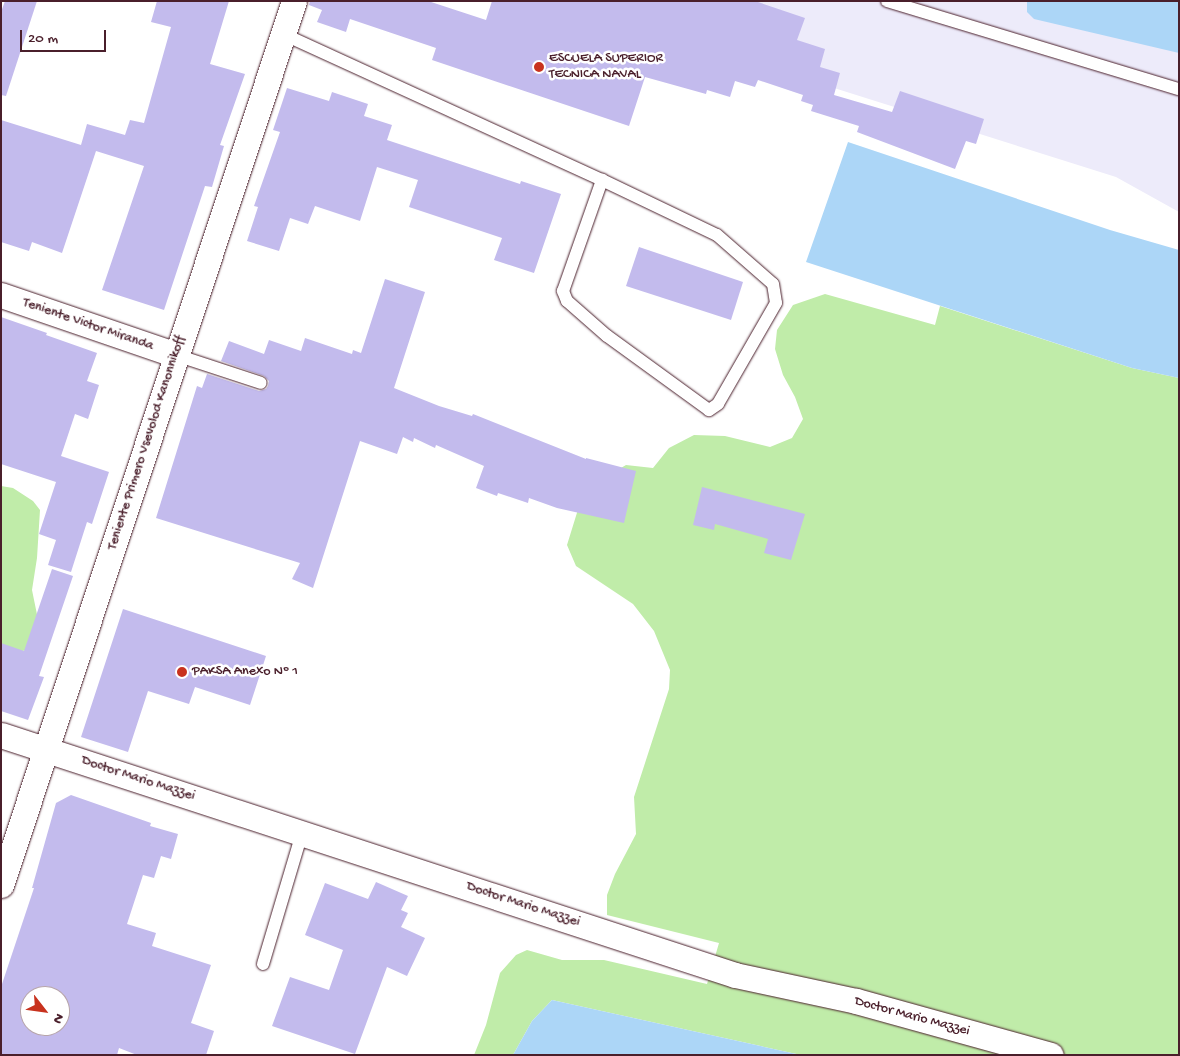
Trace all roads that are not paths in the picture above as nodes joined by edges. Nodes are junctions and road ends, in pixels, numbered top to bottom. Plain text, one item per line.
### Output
1 (294, 1) edge
2 (887, 1) edge
3 (283, 34) junction
4 (1179, 89) edge
5 (602, 180) junction
6 (1, 296) edge
7 (176, 355) junction
8 (261, 383) dead end
9 (1, 735) edge
10 (46, 749) junction
11 (302, 833) junction
12 (1, 885) edge
13 (263, 964) dead end
14 (1051, 1055) edge

1 - 3 street, Teniente Primero Vsevolod Kanonnikoff
2 - 4 lane
3 - 5 lane
3 - 7 street, Teniente Primero Vsevolod Kanonnikoff
5 - 5 lane
6 - 7 street, Teniente Victor Miranda
7 - 8 lane, Teniente Victor Miranda
7 - 10 street, Teniente Primero Vsevolod Kanonnikoff
9 - 10 street, Doctor Mario Mazzei
10 - 11 street, Doctor Mario Mazzei
10 - 12 street, Teniente Primero Vsevolod Kanonnikoff
11 - 13 lane
11 - 14 street, Doctor Mario Mazzei

